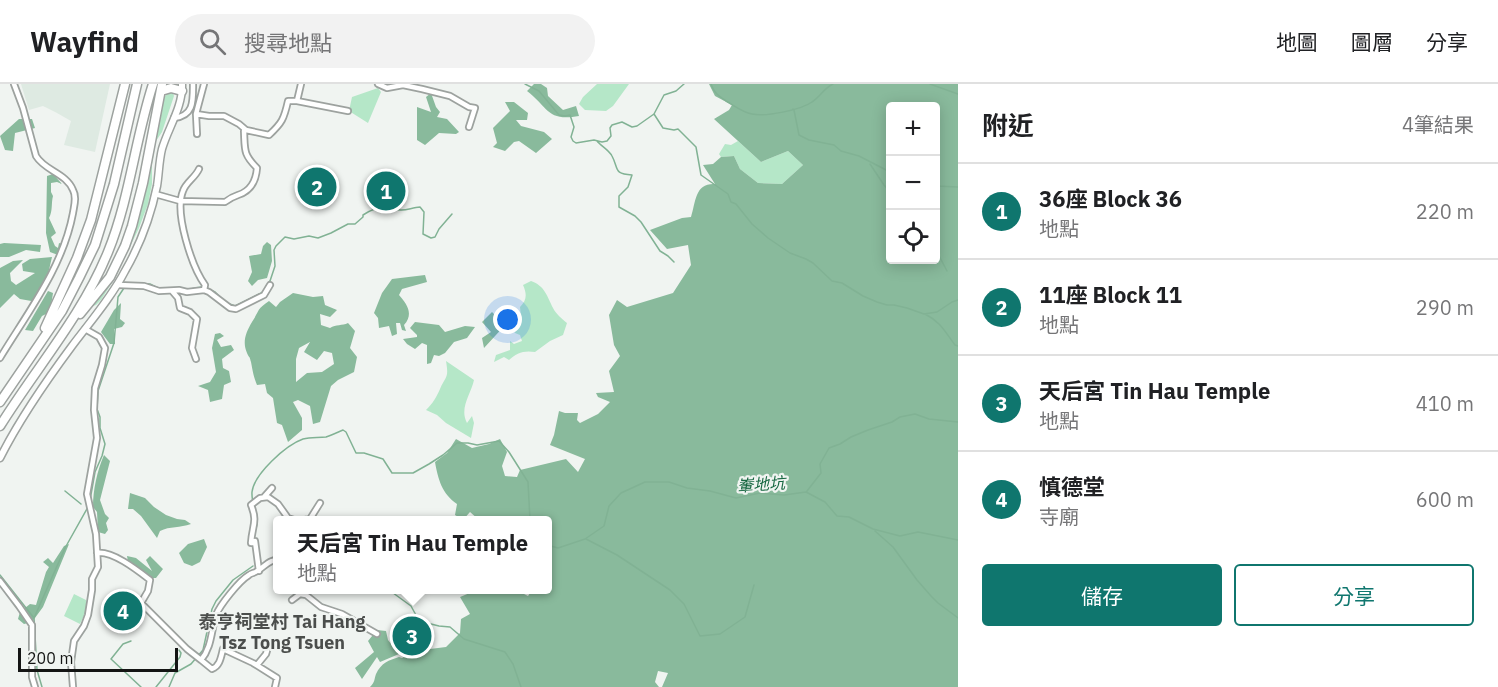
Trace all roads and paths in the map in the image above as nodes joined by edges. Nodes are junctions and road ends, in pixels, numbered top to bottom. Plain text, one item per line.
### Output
1 (14, 84) edge
2 (125, 84) edge
3 (137, 84) edge
4 (153, 84) edge
5 (193, 84) edge
6 (204, 84) edge
7 (301, 84) edge
8 (378, 84) edge
9 (429, 84) edge
10 (182, 86) edge
11 (161, 88) edge
12 (422, 89) junction
13 (297, 101) junction
14 (348, 111) dead end
15 (196, 114) junction
16 (174, 117) junction
17 (469, 127) dead end
18 (246, 130) junction
19 (197, 134) dead end
20 (199, 169) dead end
21 (155, 194) junction
22 (180, 201) junction
23 (124, 285) junction
24 (270, 285) dead end
25 (204, 288) junction
26 (172, 291) junction
27 (85, 329) junction
28 (65, 333) junction
29 (37, 347) junction
30 (0, 358) edge
31 (196, 359) dead end
32 (0, 402) edge
33 (0, 426) edge
34 (0, 458) edge
35 (272, 488) dead end
36 (264, 497) junction
37 (320, 503) dead end
38 (287, 516) edge
39 (312, 516) edge
40 (255, 531) dead end
41 (255, 543) junction
42 (97, 553) junction
43 (273, 560) edge
44 (260, 571) junction
45 (0, 581) edge
46 (300, 594) edge
47 (309, 594) edge
48 (292, 600) dead end
49 (376, 634) dead end
50 (268, 644) dead end
51 (200, 659) junction
52 (257, 665) junction
53 (35, 687) edge
54 (73, 687) edge
55 (275, 687) edge

1 - 30 street
2 - 29 highway
3 - 29 highway
4 - 28 highway
5 - 16 street
6 - 15 street
7 - 13 street
8 - 12 street
9 - 12 street
10 - 11 highway
10 - 16 main road
11 - 28 highway
12 - 17 street
13 - 14 street
13 - 18 street
15 - 18 street
15 - 19 street
16 - 21 main road
18 - 22 street
20 - 22 street
21 - 22 street
21 - 23 main road
22 - 25 street
23 - 26 street
23 - 27 main road
24 - 25 street
25 - 26 street
26 - 31 street
27 - 34 main road
27 - 42 street
28 - 33 highway
29 - 32 highway
35 - 36 street
36 - 38 street
36 - 41 street
37 - 39 street
40 - 41 street
41 - 44 street
42 - 51 street
42 - 54 street
43 - 44 street
44 - 51 street
45 - 53 street
46 - 48 street
47 - 49 street
50 - 52 street
51 - 52 street
52 - 55 street

